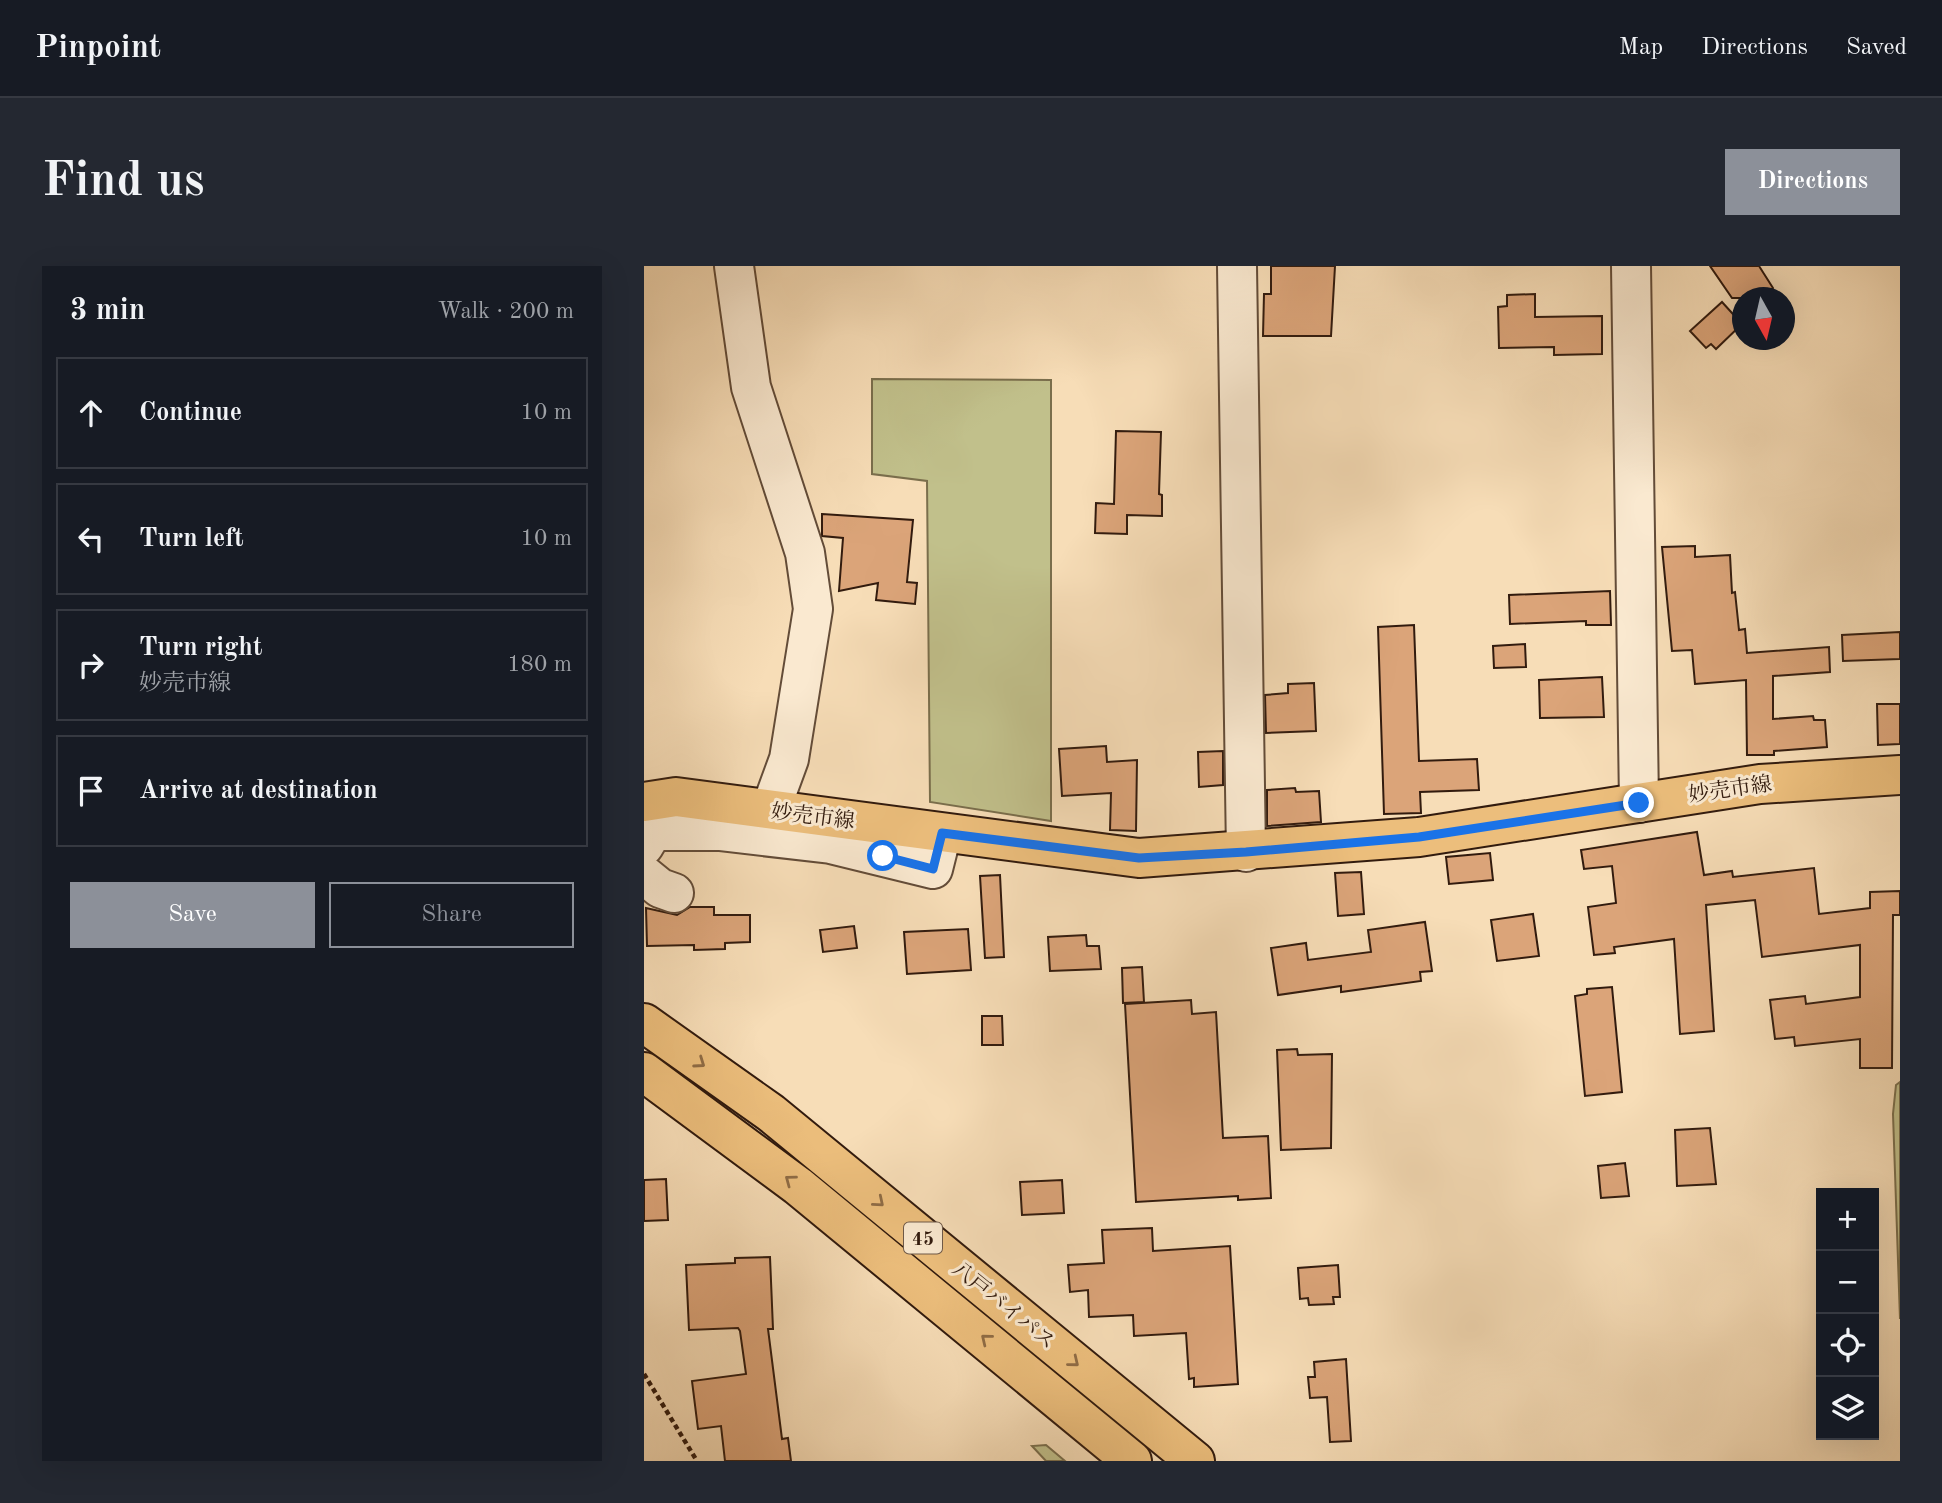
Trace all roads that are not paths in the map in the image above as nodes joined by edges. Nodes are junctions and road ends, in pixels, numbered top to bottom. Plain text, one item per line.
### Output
1 (734, 266) edge
2 (1237, 266) edge
3 (1631, 266) edge
4 (1900, 775) edge
5 (644, 802) edge
6 (1639, 803) junction
7 (770, 811) junction
8 (942, 833) junction
9 (644, 846) edge
10 (1246, 852) junction
11 (644, 1023) edge
12 (644, 1072) edge
13 (1132, 1461) edge
14 (1195, 1461) edge

1 - 7 street
2 - 10 street
3 - 6 street
4 - 6 main road, 妙売市線
5 - 7 main road, 妙売市線
6 - 10 main road, 妙売市線
7 - 8 main road, 妙売市線
8 - 9 street
8 - 10 main road, 妙売市線
11 -> 14 main road, 八戸バイパス / 45
13 -> 12 main road, 八戸バイパス / 45

